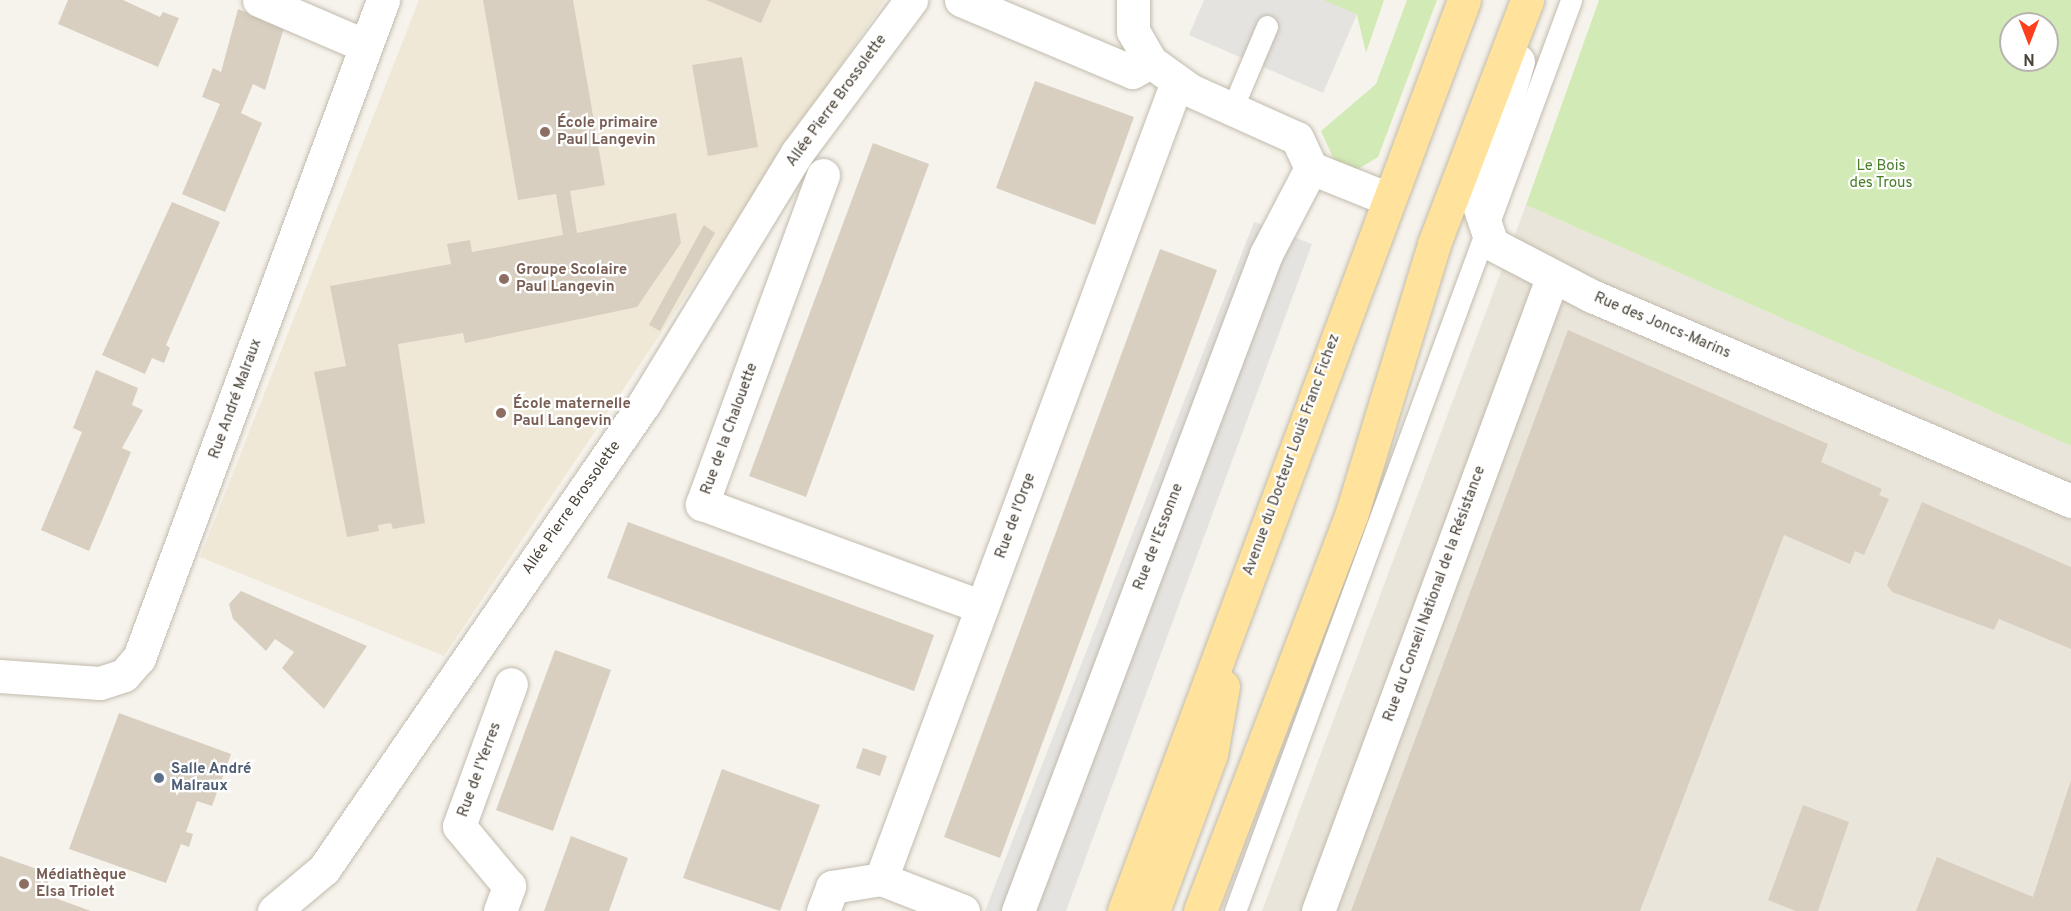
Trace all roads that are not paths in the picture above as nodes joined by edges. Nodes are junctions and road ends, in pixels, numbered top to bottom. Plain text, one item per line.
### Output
1 (259, 0) edge
2 (383, 0) edge
3 (911, 0) edge
4 (961, 0) edge
5 (1464, 0) edge
6 (1527, 0) edge
7 (1536, 0) edge
8 (1571, 0) edge
9 (1133, 16) edge
10 (1267, 26) dead end
11 (366, 46) junction
12 (1151, 62) junction
13 (1177, 82) junction
14 (1232, 109) junction
15 (1311, 168) junction
16 (823, 175) dead end
17 (1386, 198) junction
18 (1485, 226) junction
19 (1552, 278) junction
20 (2071, 501) edge
21 (1240, 596) junction
22 (982, 607) junction
23 (0, 676) edge
24 (511, 684) dead end
25 (881, 879) junction
26 (274, 911) edge
27 (500, 911) edge
28 (823, 911) edge
29 (963, 911) edge
30 (1018, 911) edge
31 (1124, 911) edge
32 (1153, 911) edge
33 (1200, 911) edge
34 (1235, 911) edge
35 (1318, 911) edge

1 - 11 street
2 - 11 street, Rue André Malraux
3 - 26 street, Allée Pierre Brossolette
4 - 12 street
5 - 17 main road, Avenue du Docteur Louis Franc Fichez
6 - 33 main road
7 - 18 street, Rue des Joncs-Marins
8 - 18 lane
9 - 12 street
10 - 14 lane
11 - 23 street, Rue André Malraux
12 - 13 street
13 - 14 street
13 - 22 street, Rue de l'Orge
14 - 15 street
15 - 17 street
15 - 30 street, Rue de l'Essonne
16 - 22 street, Rue de la Chalouette
17 - 21 main road, Avenue du Docteur Louis Franc Fichez
18 - 19 street, Rue des Joncs-Marins
18 - 34 lane
19 - 20 street, Rue des Joncs-Marins
19 - 35 street, Rue du Conseil National de la Résistance
21 - 31 main road, Avenue du Docteur Louis Franc Fichez
21 - 32 main road
22 - 25 street, Rue de l'Orge
24 - 27 street, Rue de l'Yerres
25 - 28 street
25 - 29 street

